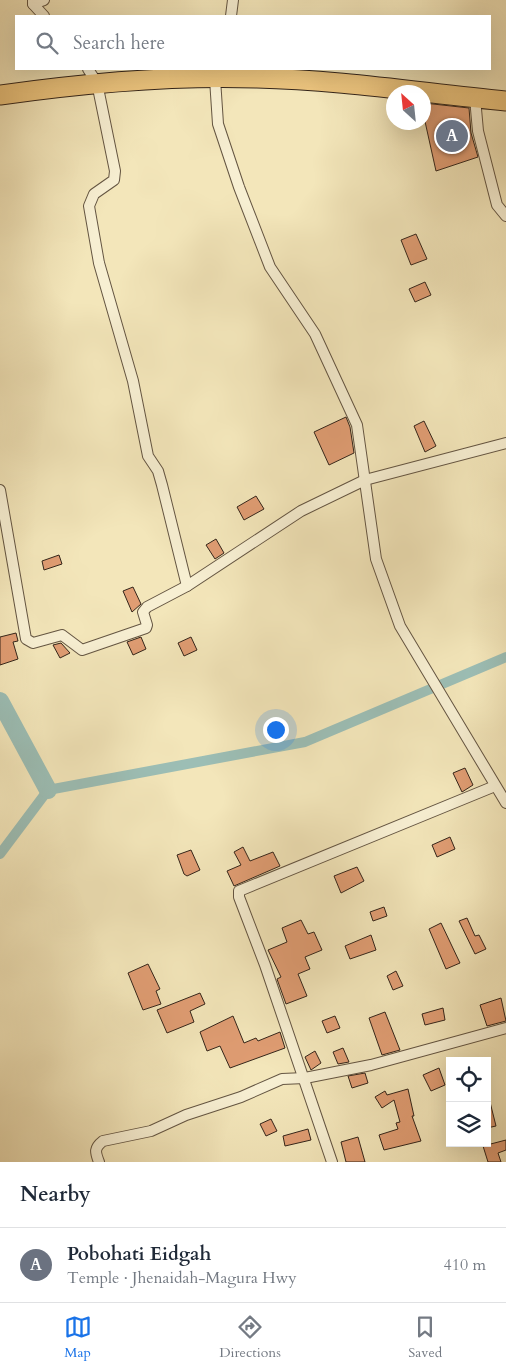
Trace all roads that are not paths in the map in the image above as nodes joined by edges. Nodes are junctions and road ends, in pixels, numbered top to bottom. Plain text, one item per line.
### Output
1 (44, 0) edge
2 (233, 0) edge
3 (33, 2) edge
4 (43, 15) edge
5 (231, 15) edge
6 (222, 75) edge
7 (92, 76) edge
8 (0, 94) edge
9 (475, 98) junction
10 (506, 101) edge
11 (506, 216) edge
12 (506, 443) edge
13 (366, 480) junction
14 (0, 490) edge
15 (187, 586) junction
16 (495, 786) junction
17 (506, 802) edge
18 (506, 1028) edge
19 (305, 1078) junction
20 (99, 1162) edge
21 (332, 1162) edge

1 - 3 street
2 - 5 street
3 - 4 street
6 - 7 highway
6 - 9 highway
6 - 13 street
7 - 8 highway
7 - 15 street
9 - 10 highway
9 - 11 street
12 - 13 street
13 - 15 street
13 - 16 street
14 - 15 street
16 - 17 street
16 - 19 street
18 - 19 street
19 - 20 street
19 - 21 street

